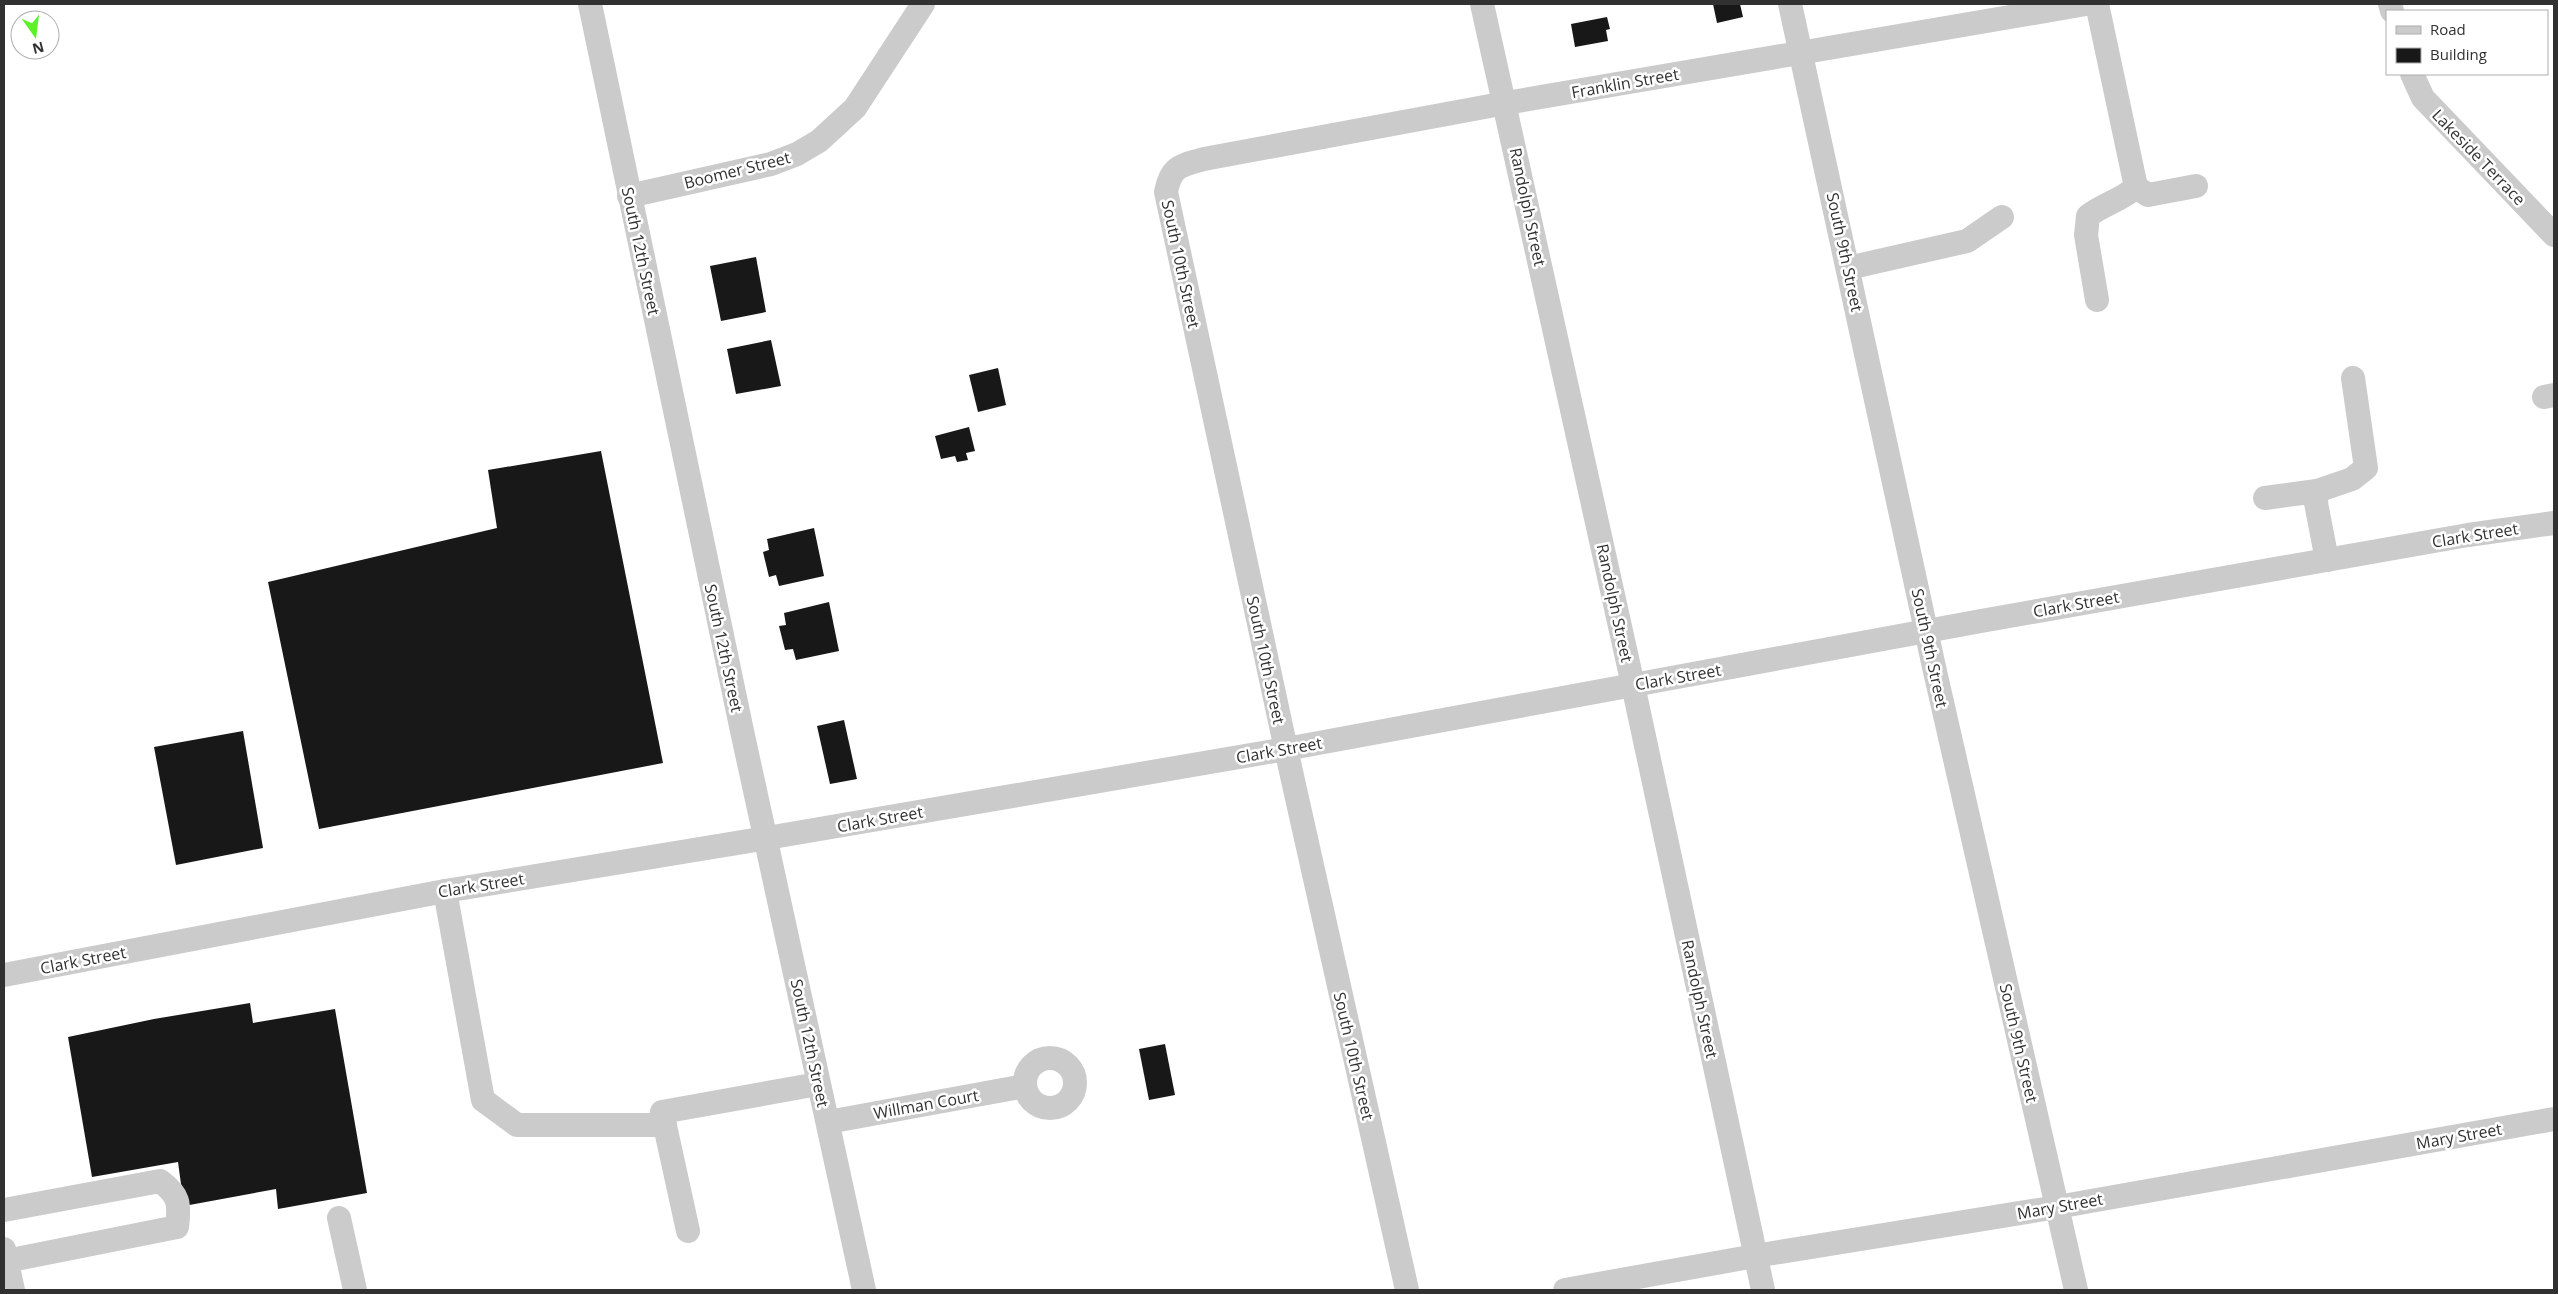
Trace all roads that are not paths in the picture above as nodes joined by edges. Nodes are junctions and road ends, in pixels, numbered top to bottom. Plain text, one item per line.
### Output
1 (590, 4) edge
2 (923, 4) edge
3 (1482, 4) edge
4 (1790, 4) edge
5 (2086, 4) edge
6 (2097, 4) edge
7 (1801, 52) junction
8 (2412, 75) edge
9 (1506, 103) junction
10 (1169, 176) joint
11 (2196, 186) dead end
12 (2136, 187) junction
13 (629, 196) junction
14 (2002, 218) dead end
15 (2554, 236) edge
16 (1848, 268) junction
17 (2097, 300) dead end
18 (2353, 378) dead end
19 (2317, 491) junction
20 (2266, 498) dead end
21 (2554, 523) edge
22 (2327, 560) junction
23 (1927, 631) junction
24 (1633, 685) junction
25 (1286, 749) junction
26 (767, 838) junction
27 (445, 891) junction
28 (4, 975) edge
29 (818, 1084) junction
30 (1025, 1086) dead end
31 (2554, 1119) edge
32 (828, 1122) junction
33 (665, 1125) junction
34 (2056, 1207) junction
35 (4, 1210) edge
36 (340, 1218) dead end
37 (688, 1230) dead end
38 (5, 1255) edge
39 (1755, 1256) junction
40 (13, 1290) edge
41 (356, 1290) edge
42 (864, 1290) edge
43 (1407, 1290) edge
44 (1565, 1290) edge
45 (1763, 1290) edge
46 (2076, 1290) edge

1 - 13 street, South 12th Street
2 - 13 street, Boomer Street
3 - 9 street, Randolph Street
4 - 7 street, South 9th Street
5 - 7 street, Franklin Street
6 - 12 street
7 - 9 street, Franklin Street
7 - 16 street, South 9th Street
8 - 15 street, Lakeside Terrace
9 - 10 street, Franklin Street
9 - 24 street, Randolph Street
10 - 25 street, South 10th Street
11 - 12 street
12 - 17 street
13 - 26 street, South 12th Street
14 - 16 street
16 - 23 street, South 9th Street
18 - 19 street
19 - 20 street
19 - 22 street
21 - 22 street, Clark Street
22 - 23 street, Clark Street
23 - 24 street, Clark Street
23 - 34 street, South 9th Street
24 - 25 street, Clark Street
24 - 39 street, Randolph Street
25 - 26 street, Clark Street
25 - 43 street, South 10th Street
26 - 27 street, Clark Street
26 - 29 street, South 12th Street
27 - 28 street, Clark Street
27 - 33 street
29 - 32 street, South 12th Street
29 - 33 street
30 - 32 street, Willman Court
31 - 34 street, Mary Street
32 - 42 street, South 12th Street
33 - 37 street
34 - 39 street, Mary Street
34 - 46 street, South 9th Street
35 - 38 street
36 - 41 street
38 - 40 street
39 - 44 street, Mary Street
39 - 45 street, Randolph Street

